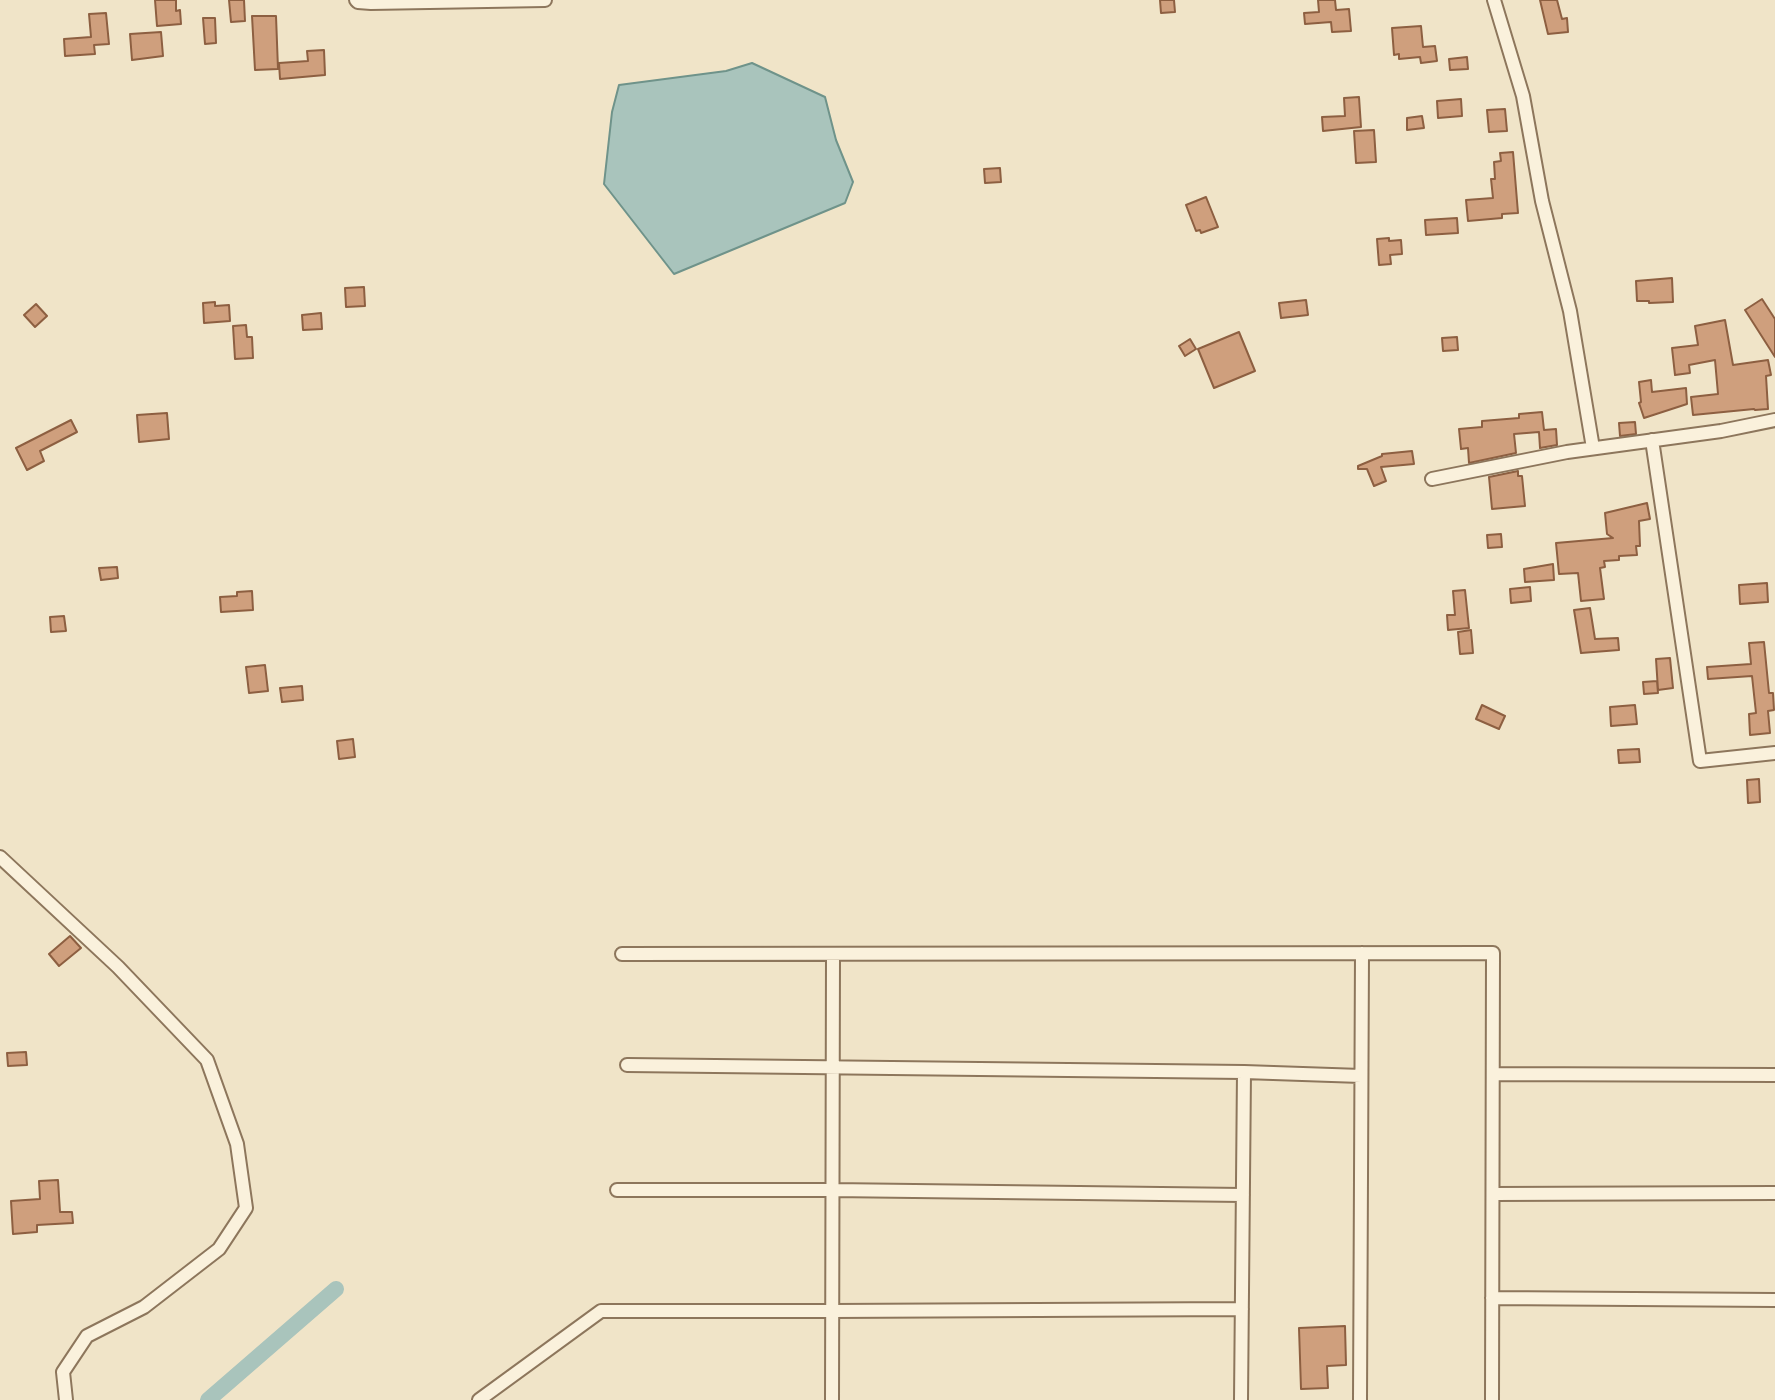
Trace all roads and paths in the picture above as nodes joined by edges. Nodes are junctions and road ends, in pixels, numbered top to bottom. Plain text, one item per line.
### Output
1 (356, 0) edge
2 (545, 0) edge
3 (1494, 0) edge
4 (1775, 420) edge
5 (1652, 440) junction
6 (1593, 448) junction
7 (1432, 479) dead end
8 (1775, 753) edge
9 (0, 857) edge
10 (1362, 953) junction
11 (622, 954) dead end
12 (833, 954) junction
13 (627, 1065) dead end
14 (832, 1069) junction
15 (1244, 1072) junction
16 (1494, 1074) junction
17 (1775, 1075) edge
18 (1361, 1076) junction
19 (617, 1190) dead end
20 (832, 1190) junction
21 (1775, 1193) edge
22 (1493, 1194) junction
23 (1243, 1195) junction
24 (1492, 1298) junction
25 (1775, 1300) edge
26 (1242, 1309) junction
27 (832, 1311) junction
28 (66, 1400) edge
29 (479, 1400) edge
30 (832, 1400) edge
31 (1241, 1400) edge
32 (1360, 1400) edge
33 (1492, 1400) edge

1 - 2 street
3 - 6 street
4 - 5 street
5 - 6 street
5 - 8 street
6 - 7 street
9 - 28 street
10 - 12 street
10 - 16 street
10 - 18 street
11 - 12 street
12 - 14 street
13 - 14 street
14 - 15 street
14 - 20 street
15 - 18 street
15 - 23 street
16 - 17 street
16 - 22 street
18 - 32 street
19 - 20 street
20 - 23 street
20 - 27 street
21 - 22 street
22 - 24 street
23 - 26 street
24 - 25 street
24 - 33 street
26 - 27 street
26 - 31 street
27 - 29 street
27 - 30 street

